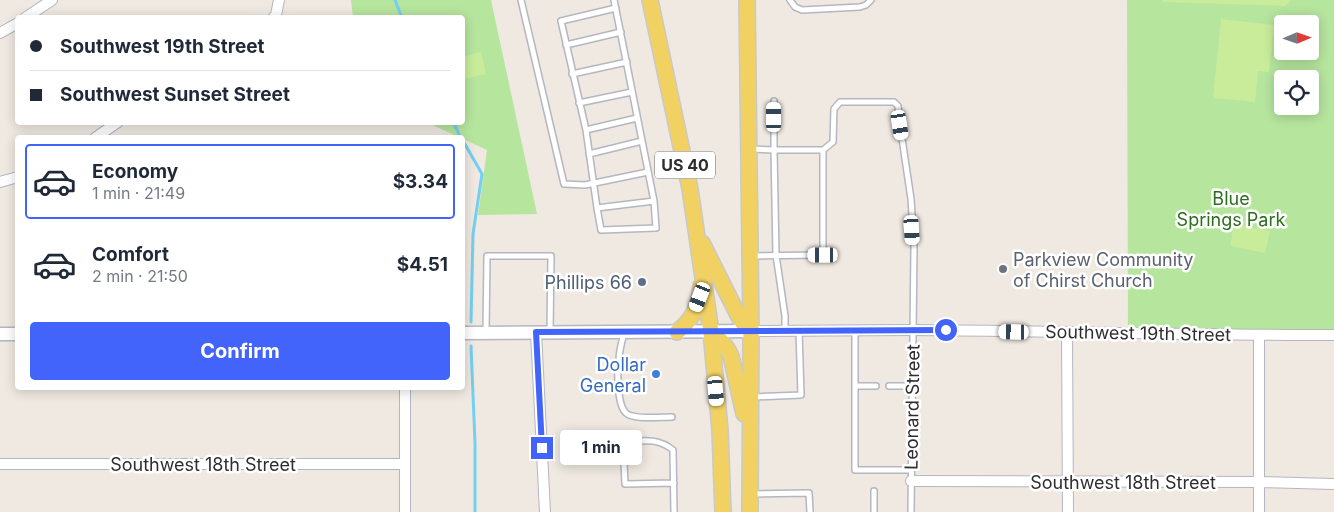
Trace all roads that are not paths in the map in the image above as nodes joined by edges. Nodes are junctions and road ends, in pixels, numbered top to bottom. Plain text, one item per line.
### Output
1 (52, 0) edge
2 (279, 0) edge
3 (521, 0) edge
4 (614, 0) edge
5 (650, 0) edge
6 (747, 0) edge
7 (790, 0) edge
8 (871, 0) edge
9 (616, 8) junction
10 (30, 15) edge
11 (276, 15) edge
12 (15, 25) edge
13 (621, 32) junction
14 (0, 34) edge
15 (566, 45) junction
16 (627, 62) junction
17 (572, 74) junction
18 (632, 92) junction
19 (774, 101) dead end
20 (579, 103) junction
21 (637, 118) junction
22 (114, 125) edge
23 (586, 130) junction
24 (99, 135) edge
25 (642, 141) junction
26 (749, 149) junction
27 (774, 150) junction
28 (823, 150) junction
29 (589, 154) junction
30 (648, 172) junction
31 (15, 177) edge
32 (0, 182) edge
33 (594, 184) junction
34 (654, 201) junction
35 (597, 208) junction
36 (696, 230) junction
37 (776, 255) junction
38 (750, 256) junction
39 (702, 270) junction
40 (854, 330) junction
41 (913, 330) junction
42 (750, 331) junction
43 (785, 331) junction
44 (799, 331) junction
45 (536, 332) junction
46 (550, 332) junction
47 (624, 332) junction
48 (677, 332) junction
49 (711, 332) junction
50 (1067, 332) junction
51 (465, 333) edge
52 (486, 333) junction
53 (0, 334) edge
54 (15, 334) edge
55 (1259, 335) junction
56 (1334, 335) edge
57 (855, 386) junction
58 (876, 386) dead end
59 (889, 386) dead end
60 (912, 386) junction
61 (405, 390) edge
62 (750, 397) junction
63 (672, 417) dead end
64 (750, 440) junction
65 (0, 464) edge
66 (405, 464) junction
67 (911, 470) junction
68 (674, 482) junction
69 (911, 482) junction
70 (1259, 482) junction
71 (1068, 483) junction
72 (1334, 484) edge
73 (874, 491) dead end
74 (750, 494) junction
75 (405, 512) edge
76 (545, 512) edge
77 (674, 512) edge
78 (723, 512) edge
79 (750, 512) edge
80 (810, 512) edge
81 (874, 512) edge
82 (912, 512) edge
83 (1068, 512) edge
84 (1259, 512) edge

1 - 10 street
2 - 11 street
3 - 33 lane
4 - 9 lane
5 - 36 main road, US 40
6 - 26 main road
7 - 8 lane
9 - 13 lane
9 - 15 lane
12 - 14 street
13 - 15 lane
13 - 16 lane
15 - 17 lane
16 - 17 lane
16 - 18 lane
17 - 20 lane
18 - 20 lane
18 - 21 lane
19 - 27 lane
20 - 23 lane
21 - 23 lane
21 - 25 lane
22 - 24 street
23 - 29 lane
25 - 29 lane
25 - 30 lane
26 - 27 lane
26 - 38 main road
27 - 28 lane
27 - 37 lane
28 - 37 lane
28 - 41 lane, Leonard Street
29 - 33 lane
30 - 33 lane
30 - 34 lane
31 - 32 street
33 - 35 lane
34 - 35 lane
34 - 35 lane
36 - 39 main road, US 40
36 - 42 main road
37 - 38 lane
37 - 43 lane
38 - 42 main road
39 - 48 main road
39 - 49 main road, US 40
40 - 41 street, Southwest 19th Street
40 - 44 street, Southwest 19th Street
40 - 57 lane
41 - 50 street, Southwest 19th Street
41 - 60 lane, Leonard Street
42 - 43 street, Southwest 19th Street
42 - 49 street, Southwest 19th Street
42 - 62 main road
43 - 44 street, Southwest 19th Street
44 - 62 lane
45 - 46 street, Southwest 19th Street
45 - 52 street, Southwest 19th Street
45 - 76 street
46 - 47 street, Southwest 19th Street
46 - 52 lane
47 - 48 street, Southwest 19th Street
47 - 63 lane
48 - 49 street, Southwest 19th Street
49 - 64 main road
49 - 78 main road, US 40
50 - 55 street, Southwest 19th Street
50 - 71 street
51 - 52 street, Southwest 19th Street
53 - 54 street
55 - 56 street, Southwest 19th Street
55 - 70 street
57 - 58 lane
57 - 67 lane
59 - 60 lane
60 - 67 lane, Leonard Street
61 - 66 street
62 - 64 main road
64 - 74 main road
65 - 66 street, Southwest 18th Street
66 - 75 street
67 - 69 lane, Leonard Street
68 - 68 lane
68 - 77 lane
69 - 71 street, Southwest 18th Street
69 - 82 lane, Leonard Street
70 - 71 street, Southwest 18th Street
70 - 72 street, Southwest 18th Street
70 - 84 street
71 - 83 street
73 - 81 lane
74 - 79 main road
74 - 80 lane

